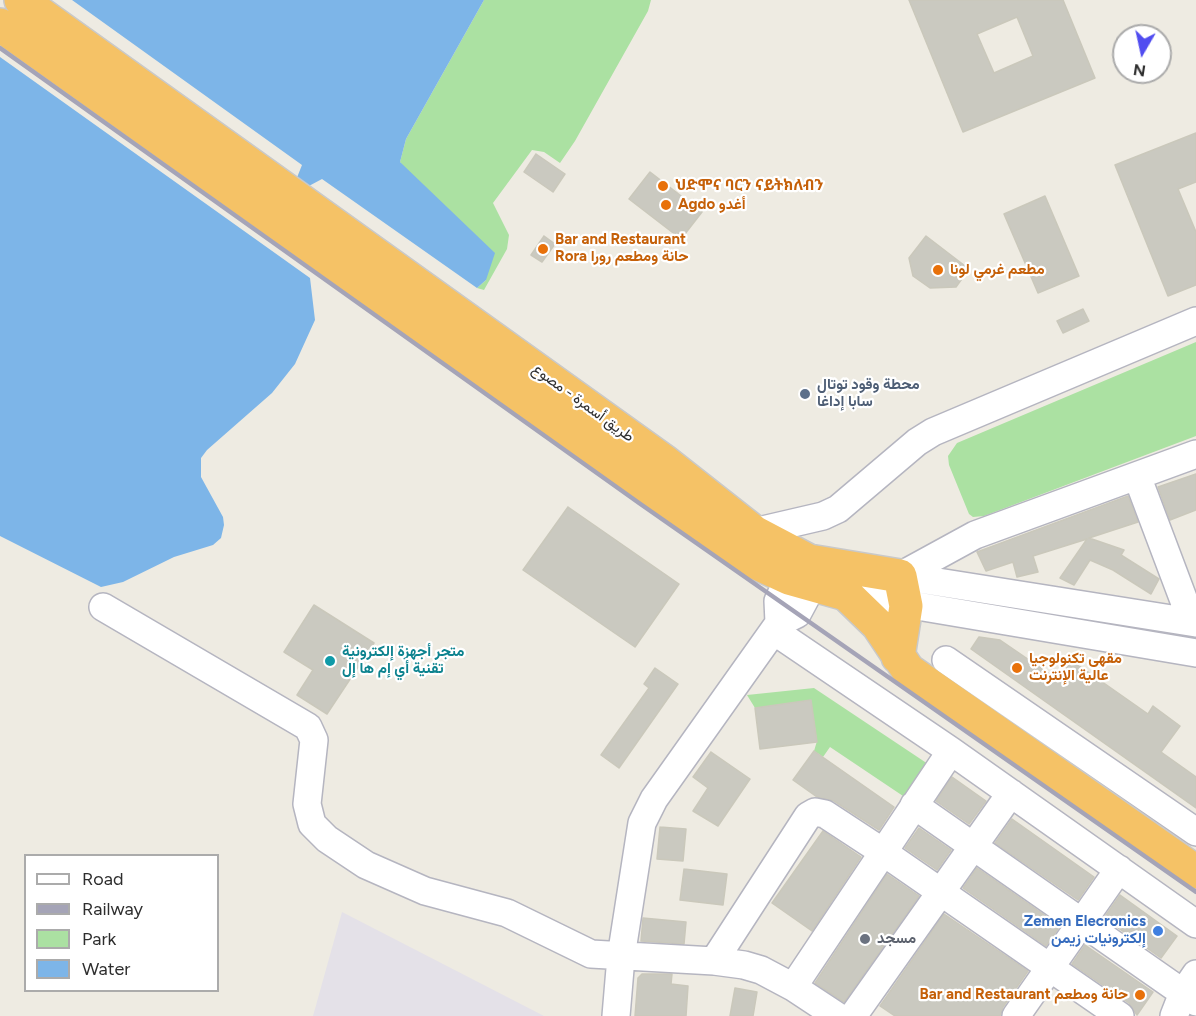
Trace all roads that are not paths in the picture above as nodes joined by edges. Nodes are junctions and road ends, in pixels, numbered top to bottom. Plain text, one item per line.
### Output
1 (21, 0) edge
2 (0, 25) edge
3 (1196, 321) edge
4 (1196, 454) edge
5 (656, 474) junction
6 (1137, 476) junction
7 (754, 532) junction
8 (803, 575) junction
9 (903, 591) junction
10 (846, 594) junction
11 (103, 607) dead end
12 (1194, 622) edge
13 (776, 627) junction
14 (1196, 653) edge
15 (898, 657) junction
16 (946, 660) dead end
17 (951, 750) junction
18 (1011, 793) junction
19 (914, 805) junction
20 (1196, 832) edge
21 (974, 847) junction
22 (883, 852) junction
23 (1119, 869) junction
24 (1196, 872) edge
25 (940, 893) junction
26 (1082, 923) junction
27 (1196, 924) edge
28 (621, 957) junction
29 (714, 961) junction
30 (1049, 969) junction
31 (793, 987) junction
32 (1181, 1001) edge
33 (616, 1016) edge
34 (837, 1016) edge
35 (853, 1016) edge
36 (1016, 1016) edge
37 (1120, 1016) edge

1 - 5 highway, طريق أسمرة - مصوع
2 - 5 highway
3 - 7 street
4 - 6 street
5 - 7 highway, طريق أسمرة - مصوع
5 - 8 highway
6 - 9 street
6 - 12 street
7 - 8 highway, طريق أسمرة - مصوع
8 - 9 highway, طريق أسمرة - مصوع
8 - 10 highway
8 - 13 street
9 - 10 street
9 - 12 street
9 - 14 street
9 - 15 highway
10 - 15 highway
11 - 28 street
13 - 17 street
13 - 28 street
15 - 24 highway
16 - 20 street
17 - 18 street
17 - 19 street
18 - 21 street
18 - 23 street
19 - 21 street
19 - 22 street
21 - 25 street
21 - 26 street
22 - 25 street
22 - 29 street
22 - 31 street
23 - 26 street
23 - 27 street
25 - 30 street
25 - 35 street
26 - 30 street
26 - 32 street
28 - 29 street
28 - 33 street
29 - 31 street
30 - 36 street
30 - 37 street
31 - 34 street

